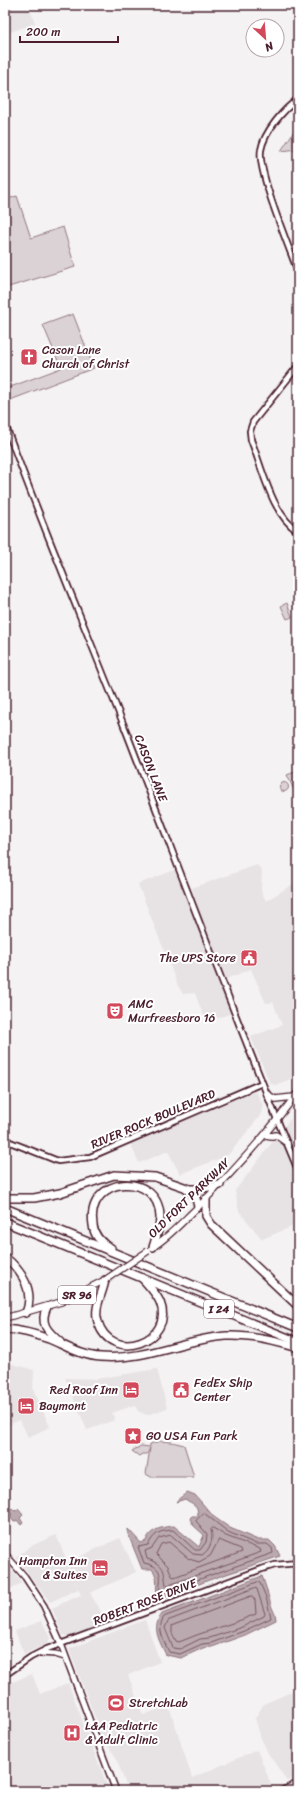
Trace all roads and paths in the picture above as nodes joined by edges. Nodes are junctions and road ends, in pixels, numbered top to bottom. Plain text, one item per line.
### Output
1 (298, 99) edge
2 (298, 272) edge
3 (298, 366) edge
4 (5, 424) edge
5 (298, 531) edge
6 (262, 1083) junction
7 (266, 1094) junction
8 (296, 1094) edge
9 (277, 1120) junction
10 (265, 1134) junction
11 (5, 1140) edge
12 (287, 1143) junction
13 (298, 1170) edge
14 (179, 1185) junction
15 (220, 1185) junction
16 (5, 1198) edge
17 (206, 1199) junction
18 (198, 1206) junction
19 (5, 1208) edge
20 (5, 1222) edge
21 (151, 1249) junction
22 (122, 1256) junction
23 (5, 1257) edge
24 (140, 1276) junction
25 (105, 1280) junction
26 (298, 1306) edge
27 (47, 1307) junction
28 (26, 1313) junction
29 (5, 1318) edge
30 (298, 1328) edge
31 (5, 1329) edge
32 (298, 1342) edge
33 (298, 1348) edge
34 (81, 1353) junction
35 (5, 1554) edge
36 (298, 1563) edge
37 (60, 1644) junction
38 (40, 1653) junction
39 (65, 1657) junction
40 (5, 1675) edge
41 (298, 1783) edge
42 (116, 1791) edge
43 (281, 1791) edge

1 - 2 street
3 - 5 street
4 - 6 street, CASON LANE
6 - 7 street, CASON LANE
6 - 11 street, RIVER ROCK BOULEVARD
7 - 8 main road
7 - 9 street, CASON LANE
8 - 9 main road, OLD FORT PARKWAY / SR 96
9 - 10 main road, OLD FORT PARKWAY / SR 96
9 - 12 street, CASON LANE
10 - 12 main road
10 - 15 main road, OLD FORT PARKWAY / SR 96
12 - 13 street, CASON LANE
14 - 15 highway
14 - 16 highway
14 - 18 highway
15 - 17 main road, OLD FORT PARKWAY / SR 96
17 - 18 main road, OLD FORT PARKWAY / SR 96
17 - 26 highway
18 - 21 main road, OLD FORT PARKWAY / SR 96
19 - 22 highway, I 24
20 - 24 highway, I 24
21 - 22 highway
21 - 25 main road, OLD FORT PARKWAY / SR 96, bridge
22 - 30 highway, I 24
23 - 28 highway
24 - 25 highway
24 - 32 highway, I 24
25 - 27 main road, OLD FORT PARKWAY / SR 96
27 - 28 main road, OLD FORT PARKWAY / SR 96
27 - 34 highway
28 - 29 main road, OLD FORT PARKWAY / SR 96
31 - 34 highway
33 - 34 highway
35 - 37 main road
36 - 37 street, ROBERT ROSE DRIVE
37 - 38 street, ROBERT ROSE DRIVE
37 - 39 main road
38 - 39 main road
38 - 40 street, ROBERT ROSE DRIVE
39 - 42 main road
41 - 43 main road

